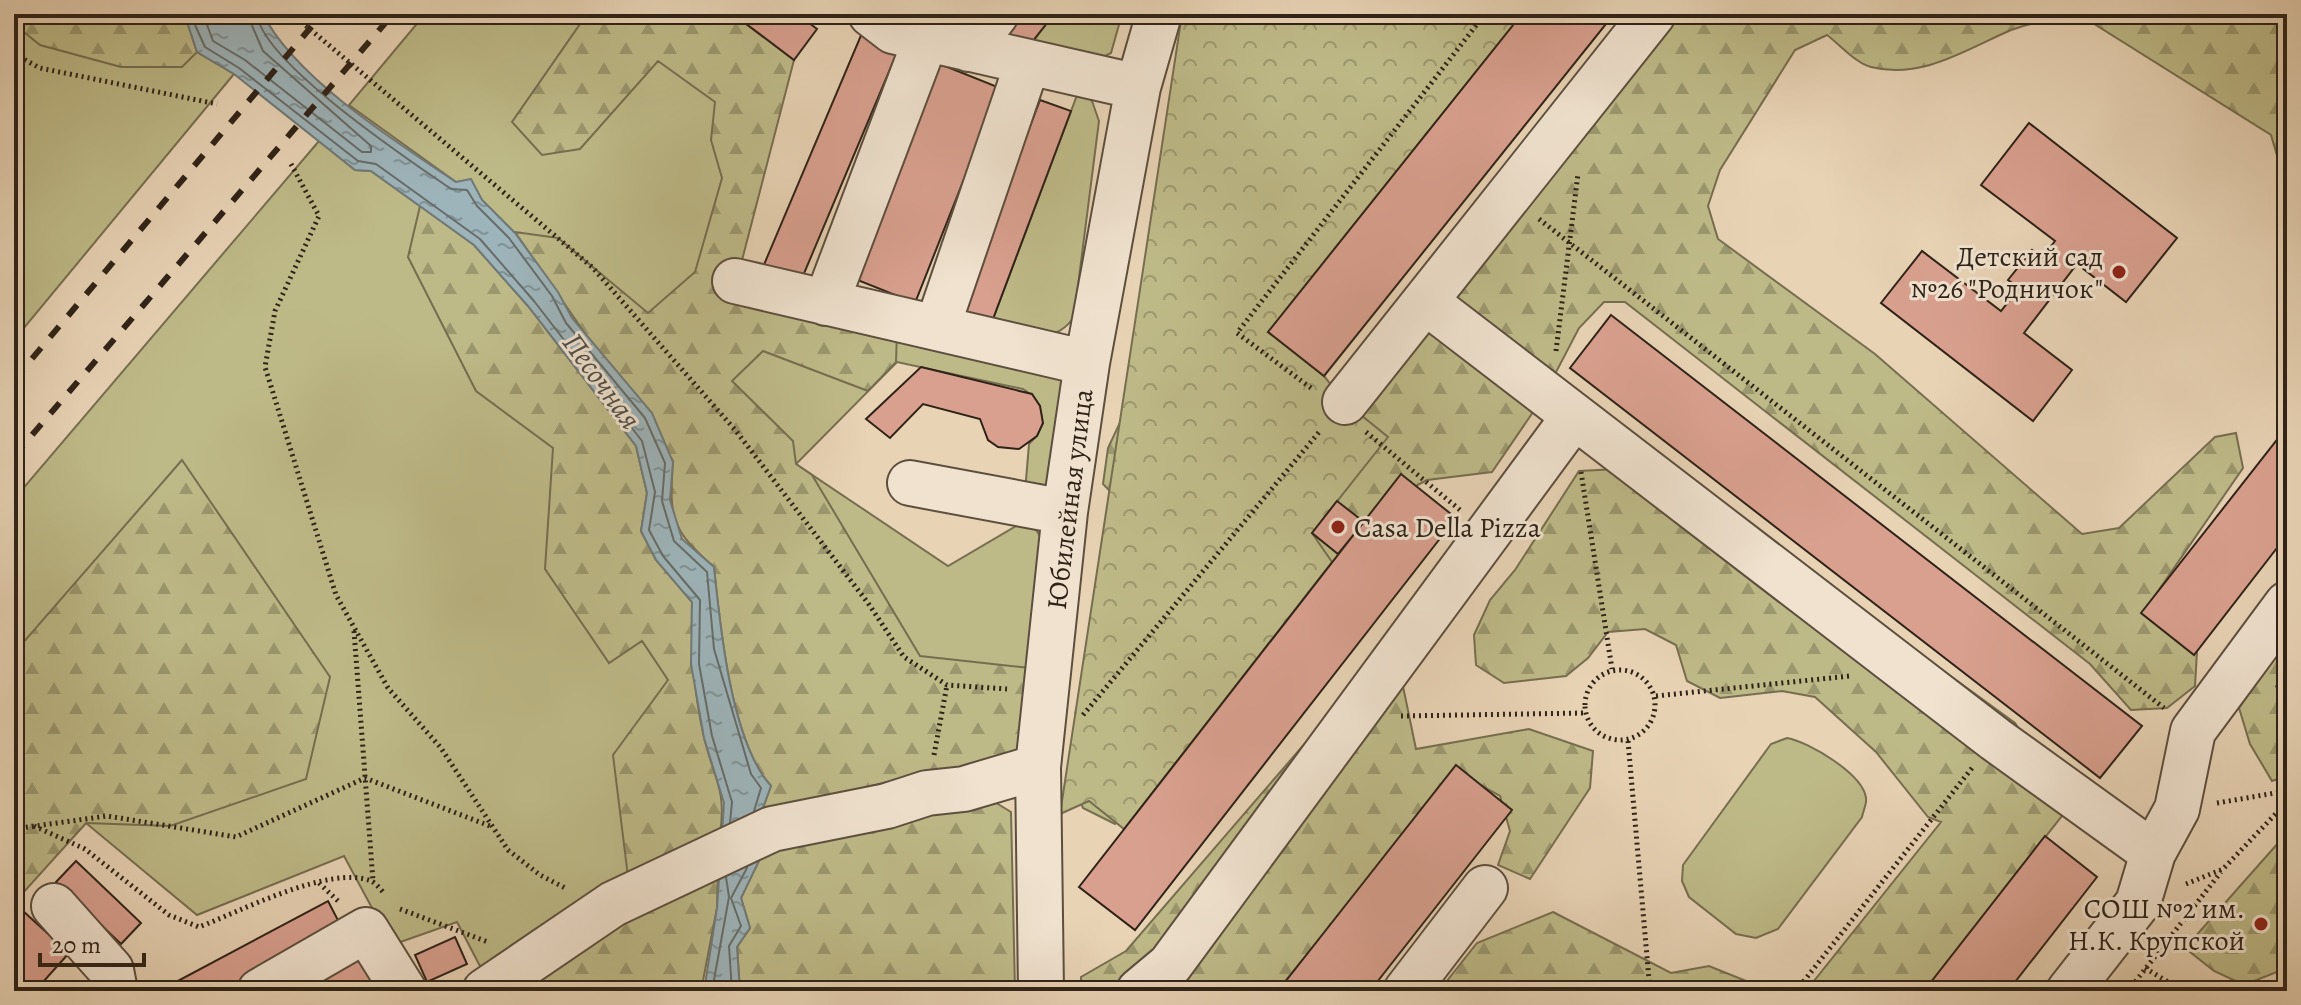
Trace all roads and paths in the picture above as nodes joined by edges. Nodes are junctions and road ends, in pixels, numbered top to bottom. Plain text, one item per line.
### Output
1 (292, 14) edge
2 (996, 14) edge
3 (1159, 14) edge
4 (1485, 14) edge
5 (1653, 14) edge
6 (899, 25) edge
7 (969, 49) junction
8 (14, 54) edge
9 (1028, 62) junction
10 (1138, 87) junction
11 (217, 104) dead end
12 (291, 164) dead end
13 (1579, 169) dead end
14 (1510, 196) junction
15 (1569, 243) junction
16 (735, 281) dead end
17 (1426, 302) junction
18 (826, 303) junction
19 (937, 328) junction
20 (1237, 333) dead end
21 (1087, 363) junction
22 (1345, 402) joint
23 (1561, 409) junction
24 (910, 483) dead end
25 (1065, 512) junction
26 (2287, 604) edge
27 (354, 626) junction
28 (1612, 669) junction
29 (1905, 671) junction
30 (947, 685) junction
31 (1046, 692) junction
32 (1656, 696) junction
33 (1584, 713) junction
34 (1353, 717) junction
35 (1078, 721) dead end
36 (2193, 731) junction
37 (1995, 739) junction
38 (1628, 741) junction
39 (1038, 767) junction
40 (365, 778) junction
41 (2287, 791) edge
42 (927, 793) junction
43 (2287, 802) edge
44 (2177, 809) junction
45 (34, 826) junction
46 (491, 826) junction
47 (14, 829) edge
48 (2153, 853) junction
49 (2223, 869) junction
50 (373, 881) junction
51 (1485, 888) dead end
52 (2138, 903) junction
53 (613, 904) junction
54 (54, 906) dead end
55 (535, 958) junction
56 (2145, 968) junction
57 (115, 991) edge
58 (260, 991) edge
59 (404, 991) edge
60 (485, 991) edge
61 (1041, 991) edge
62 (1139, 991) edge
63 (1406, 991) edge
64 (1650, 991) edge
65 (1796, 991) edge
66 (2069, 991) edge
67 (2128, 991) edge
68 (2183, 991) edge

1 - 30 path
2 - 7 street
3 - 10 street, Юбилейная улица
4 - 20 path
5 - 14 street
6 - 7 street
6 - 18 street
7 - 9 street
8 - 11 path
9 - 10 street
9 - 19 street
10 - 21 street, Юбилейная улица
12 - 27 path
13 - 15 path
14 - 15 path
14 - 17 street
15 - 23 path
15 - 36 path
16 - 18 street
17 - 22 street
17 - 23 street
18 - 19 street
19 - 21 street
21 - 25 street, Юбилейная улица
22 - 35 path
23 - 28 path
23 - 29 street
23 - 34 street
24 - 25 street
25 - 31 street, Юбилейная улица
26 - 36 street
27 - 40 path
27 - 46 path
28 - 32 path
28 - 33 path
29 - 32 path
29 - 37 street
30 - 31 path
30 - 42 path
31 - 39 street, Юбилейная улица
32 - 38 path
33 - 34 path
33 - 38 path
34 - 62 street
36 - 44 street
37 - 48 street
37 - 65 path
38 - 64 path
39 - 42 street
39 - 61 street, Юбилейная улица
40 - 45 path
40 - 46 path
40 - 50 path
41 - 44 path
42 - 53 street
43 - 49 path
44 - 48 street
45 - 47 path
45 - 50 path
46 - 53 path
48 - 52 street
49 - 52 path
49 - 56 path
50 - 55 path
51 - 63 street
52 - 66 street
53 - 55 street
54 - 57 street
55 - 60 street
56 - 67 path
56 - 68 path
58 - 59 street

